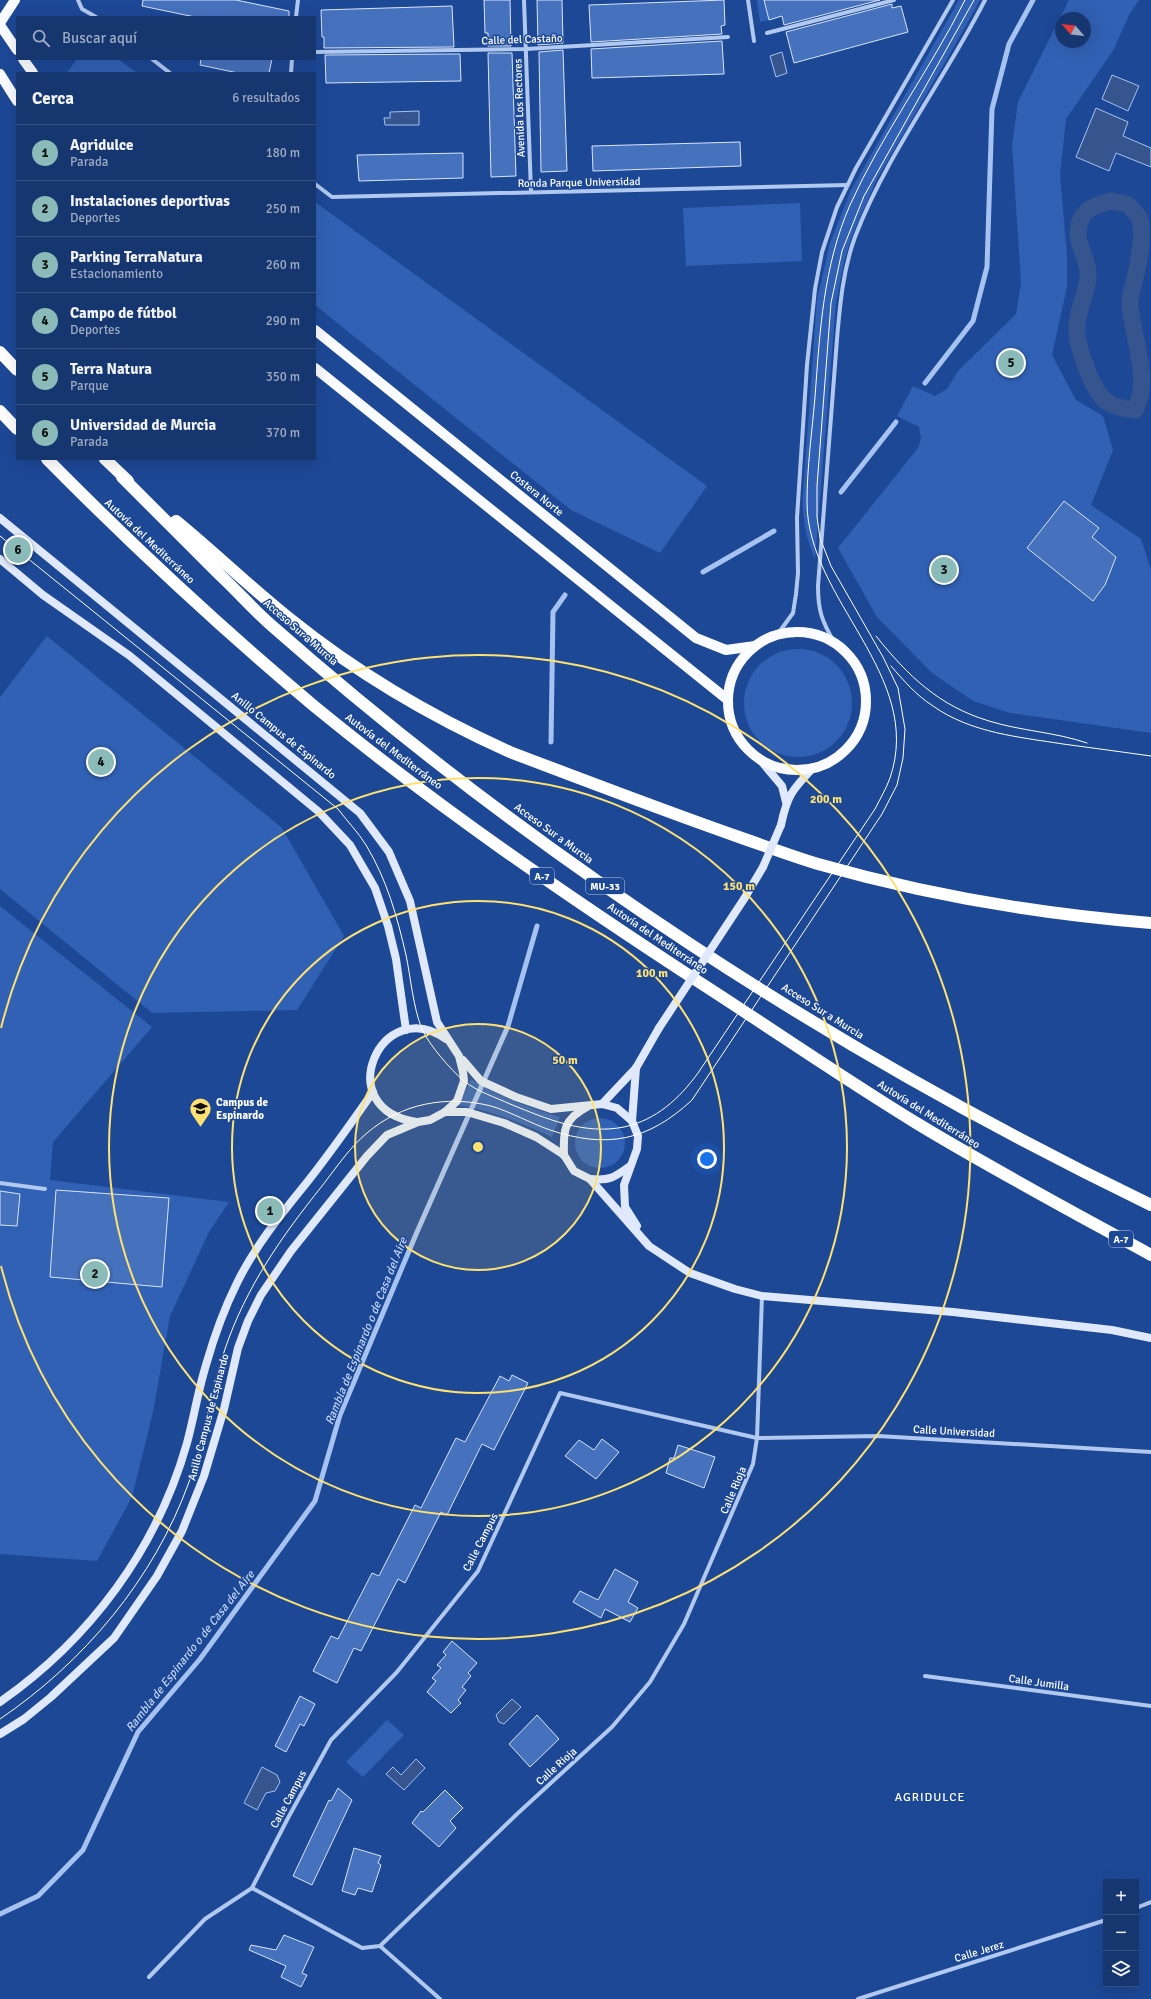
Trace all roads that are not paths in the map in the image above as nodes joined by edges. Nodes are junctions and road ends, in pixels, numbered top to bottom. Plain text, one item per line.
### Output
1 (15, 0) edge
2 (78, 0) edge
3 (298, 0) edge
4 (524, 0) edge
5 (748, 0) edge
6 (894, 0) edge
7 (953, 0) edge
8 (985, 0) edge
9 (94, 16) edge
10 (296, 16) edge
11 (0, 24) edge
12 (767, 33) dead end
13 (728, 37) dead end
14 (754, 41) dead end
15 (16, 48) edge
16 (526, 49) junction
17 (316, 52) edge
18 (24, 60) edge
19 (153, 60) edge
20 (292, 60) edge
21 (32, 72) edge
22 (169, 72) edge
23 (291, 72) edge
24 (0, 74) edge
25 (16, 99) edge
26 (316, 185) edge
27 (847, 185) junction
28 (531, 192) junction
29 (316, 331) edge
30 (0, 352) edge
31 (16, 369) edge
32 (316, 369) edge
33 (0, 411) edge
34 (16, 428) edge
35 (48, 460) edge
36 (106, 460) edge
37 (122, 476) junction
38 (0, 518) edge
39 (0, 559) edge
40 (777, 635) junction
41 (834, 642) junction
42 (755, 646) junction
43 (728, 700) junction
44 (761, 760) junction
45 (812, 769) junction
46 (786, 802) junction
47 (1151, 923) edge
48 (406, 1030) junction
49 (450, 1042) junction
50 (459, 1056) junction
51 (636, 1068) junction
52 (373, 1092) junction
53 (602, 1104) junction
54 (590, 1105) junction
55 (445, 1112) junction
56 (632, 1121) junction
57 (418, 1122) junction
58 (564, 1155) junction
59 (630, 1166) junction
60 (590, 1180) junction
61 (0, 1184) edge
62 (45, 1189) dead end
63 (1151, 1205) edge
64 (1091, 1222) junction
65 (650, 1246) junction
66 (1151, 1249) edge
67 (1151, 1255) edge
68 (762, 1296) junction
69 (1151, 1338) edge
70 (757, 1438) junction
71 (1151, 1452) edge
72 (925, 1676) dead end
73 (0, 1702) edge
74 (1151, 1706) edge
75 (0, 1734) edge
76 (252, 1888) junction
77 (1151, 1902) edge
78 (1139, 1907) edge
79 (1103, 1921) edge
80 (380, 1946) junction
81 (149, 1976) dead end
82 (440, 1999) edge
83 (858, 1999) edge

1 - 11 main road
2 - 9 street
3 - 10 street
4 - 16 street, Avenida Los Rectores
5 - 14 street
6 - 12 street
7 - 27 street
8 - 41 street
11 - 15 main road
13 - 16 street, Calle del Castaño
16 - 17 street, Calle del Castaño
16 - 28 street, Avenida Los Rectores
18 - 21 main road
19 - 22 street
20 - 23 street
24 - 25 main road
26 - 28 street, Ronda Parque Universidad
27 - 28 street, Ronda Parque Universidad
27 - 40 street
29 - 42 main road, Costera Norte
30 - 31 highway
32 - 43 main road
33 - 34 highway
35 - 64 highway, Autovía del Mediterráneo / A-7
36 - 37 highway
37 - 47 highway
37 - 63 highway, Acceso Sur a Murcia / MU-33
38 - 49 main road, Anillo Campus de Espinardo
39 - 48 main road
40 - 41 main road, Costera Norte
40 - 42 main road, Costera Norte
41 - 45 main road, Costera Norte
42 - 43 main road, Costera Norte
43 - 44 main road, Costera Norte
44 - 45 main road, Costera Norte
44 - 46 main road
45 - 46 main road
46 - 51 main road, bridge
48 - 49 main road, Anillo Campus de Espinardo
48 - 52 main road, Anillo Campus de Espinardo
49 - 50 main road, Anillo Campus de Espinardo
50 - 54 main road
50 - 55 main road, Anillo Campus de Espinardo
51 - 53 main road
51 - 56 main road
52 - 57 main road, Anillo Campus de Espinardo
52 - 73 main road, Anillo Campus de Espinardo
53 - 54 main road
53 - 56 main road
54 - 58 main road
55 - 57 main road, Anillo Campus de Espinardo
55 - 58 main road
56 - 59 main road
57 - 75 main road, Anillo Campus de Espinardo
58 - 60 main road
59 - 60 main road
59 - 65 main road
60 - 65 main road
61 - 62 street
64 - 66 highway
64 - 67 highway, Autovía del Mediterráneo / A-7
65 - 68 main road
68 - 69 main road
68 - 70 street, Calle Rioja
70 - 71 street, Calle Universidad
70 - 76 street, Calle Campus
70 - 80 street, Calle Rioja
72 - 74 street, Calle Jumilla
76 - 80 street
76 - 81 street
77 - 78 street
79 - 83 street, Calle Jerez
80 - 82 street

